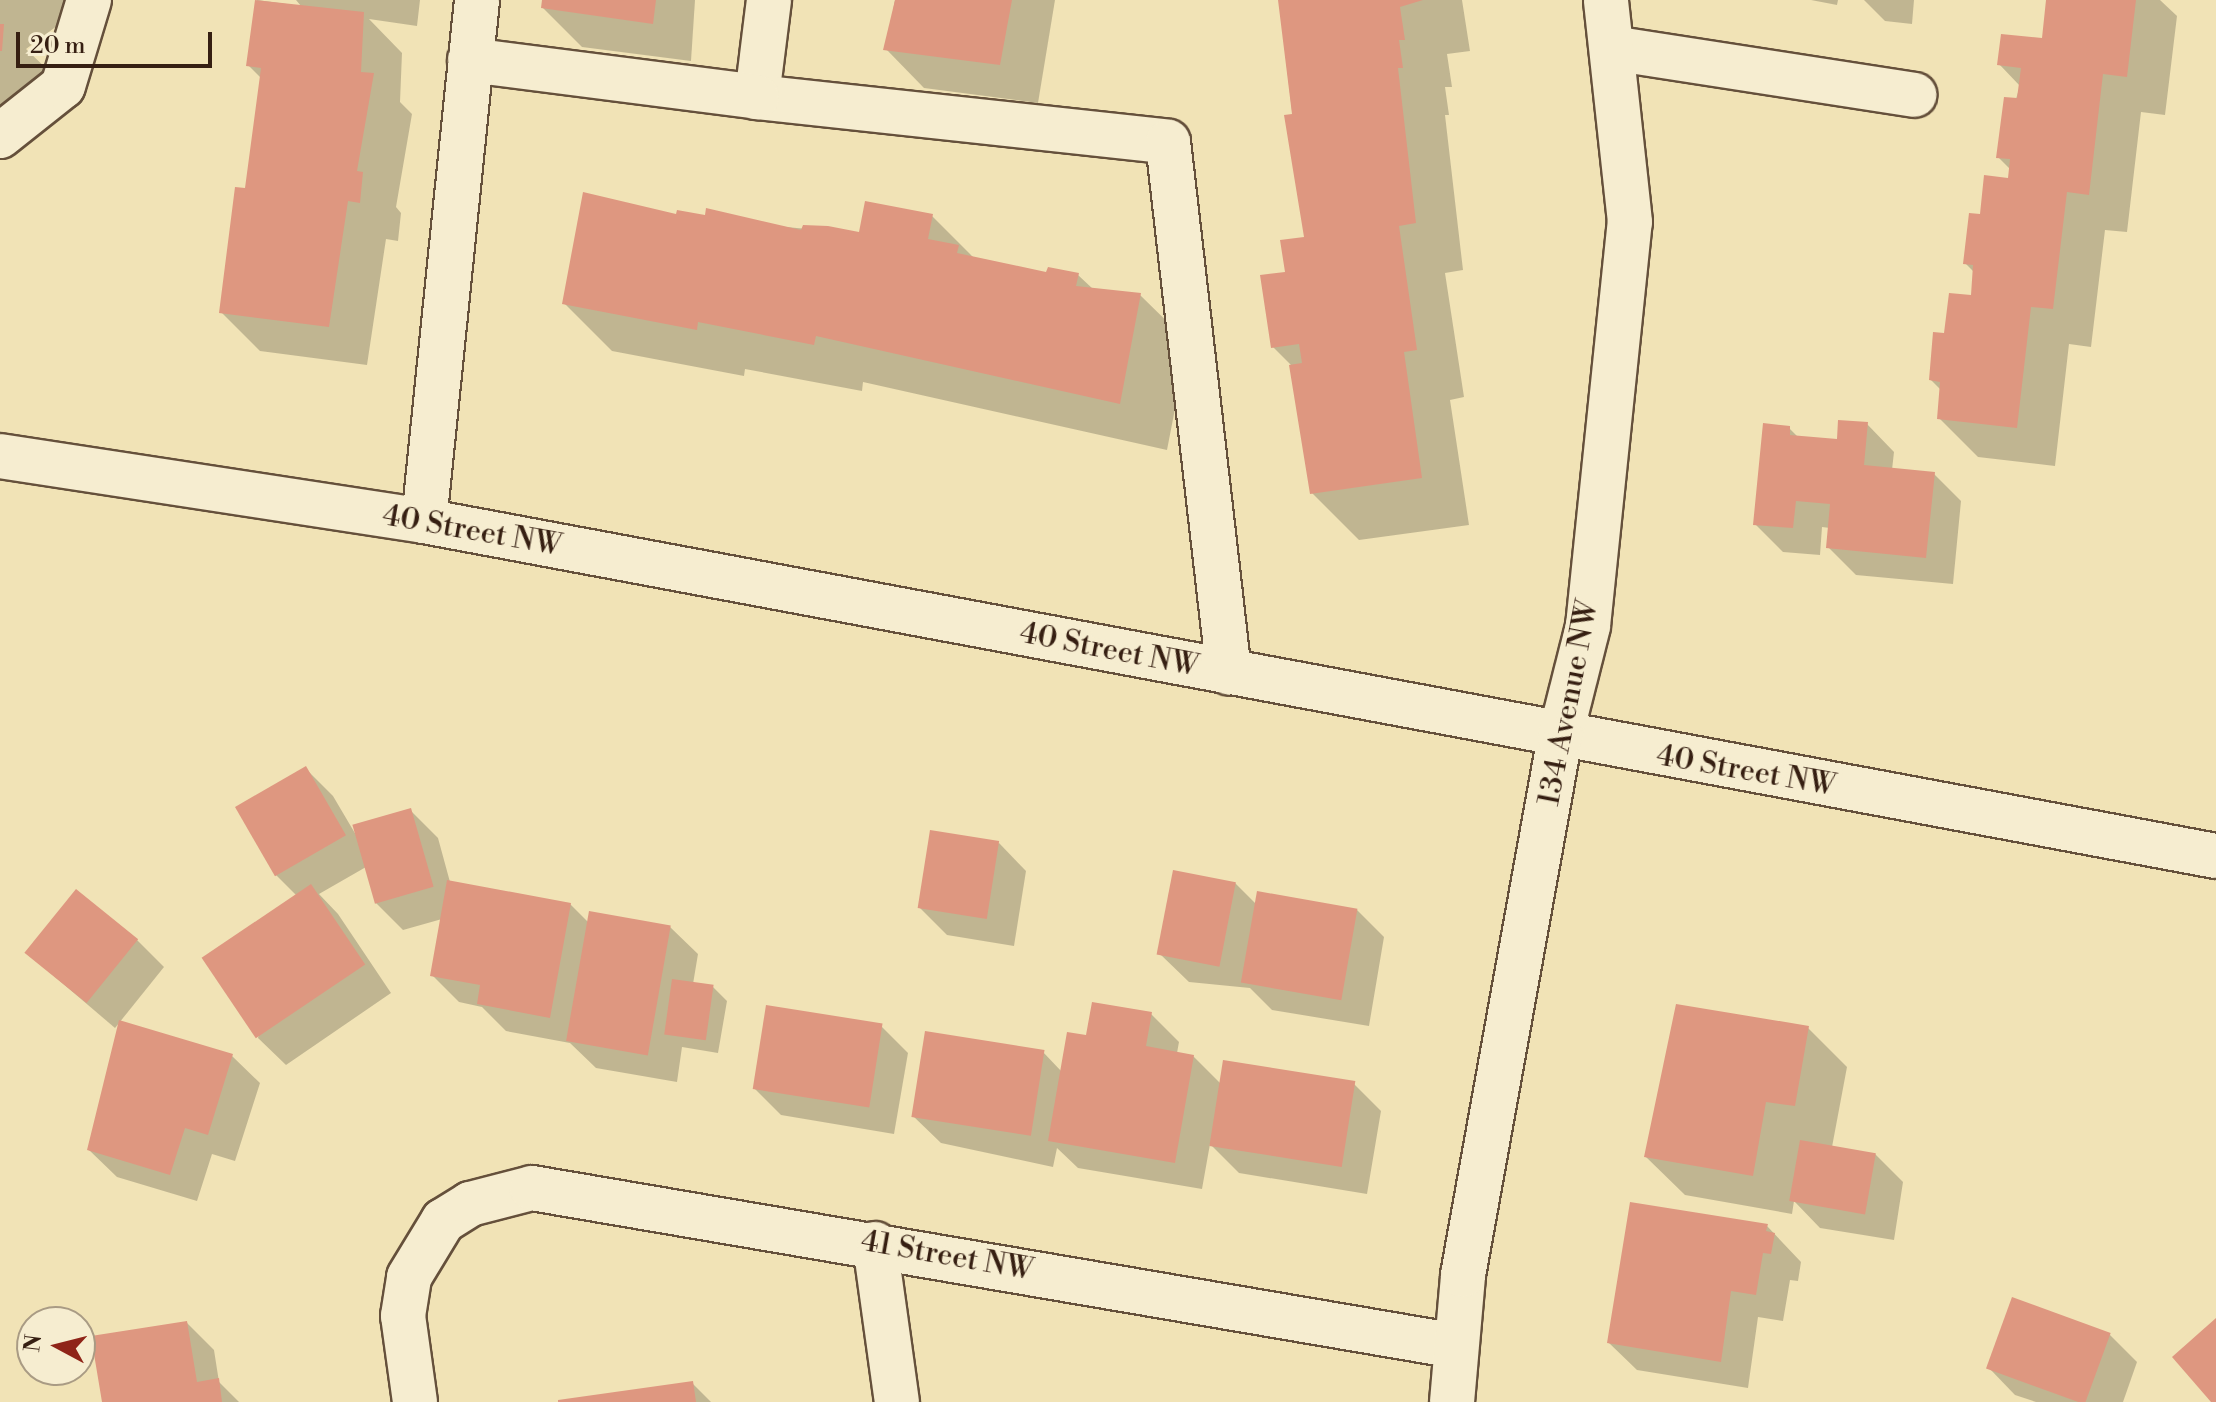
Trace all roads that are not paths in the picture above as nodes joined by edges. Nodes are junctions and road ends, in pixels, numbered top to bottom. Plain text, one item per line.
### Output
1 (89, 0) edge
2 (477, 0) edge
3 (769, 0) edge
4 (1606, 0) edge
5 (1612, 48) junction
6 (470, 60) junction
7 (1914, 95) dead end
8 (757, 97) junction
9 (0, 136) edge
10 (0, 456) edge
11 (424, 521) junction
12 (1229, 673) junction
13 (1560, 737) junction
14 (2216, 856) edge
15 (875, 1244) junction
16 (1456, 1346) junction
17 (415, 1402) edge
18 (897, 1402) edge
19 (1452, 1402) edge

1 - 9 street
2 - 6 street
3 - 8 street
4 - 5 street, 134 Avenue NW
5 - 7 street
5 - 13 street, 134 Avenue NW
6 - 8 street
6 - 11 street
8 - 12 street
10 - 11 street, 40 Street NW
11 - 12 street, 40 Street NW
12 - 13 street, 40 Street NW
13 - 14 street, 40 Street NW
13 - 16 street, 134 Avenue NW
15 - 16 street, 41 Street NW
15 - 17 street, 41 Street NW
15 - 18 street
16 - 19 street, 134 Avenue NW

